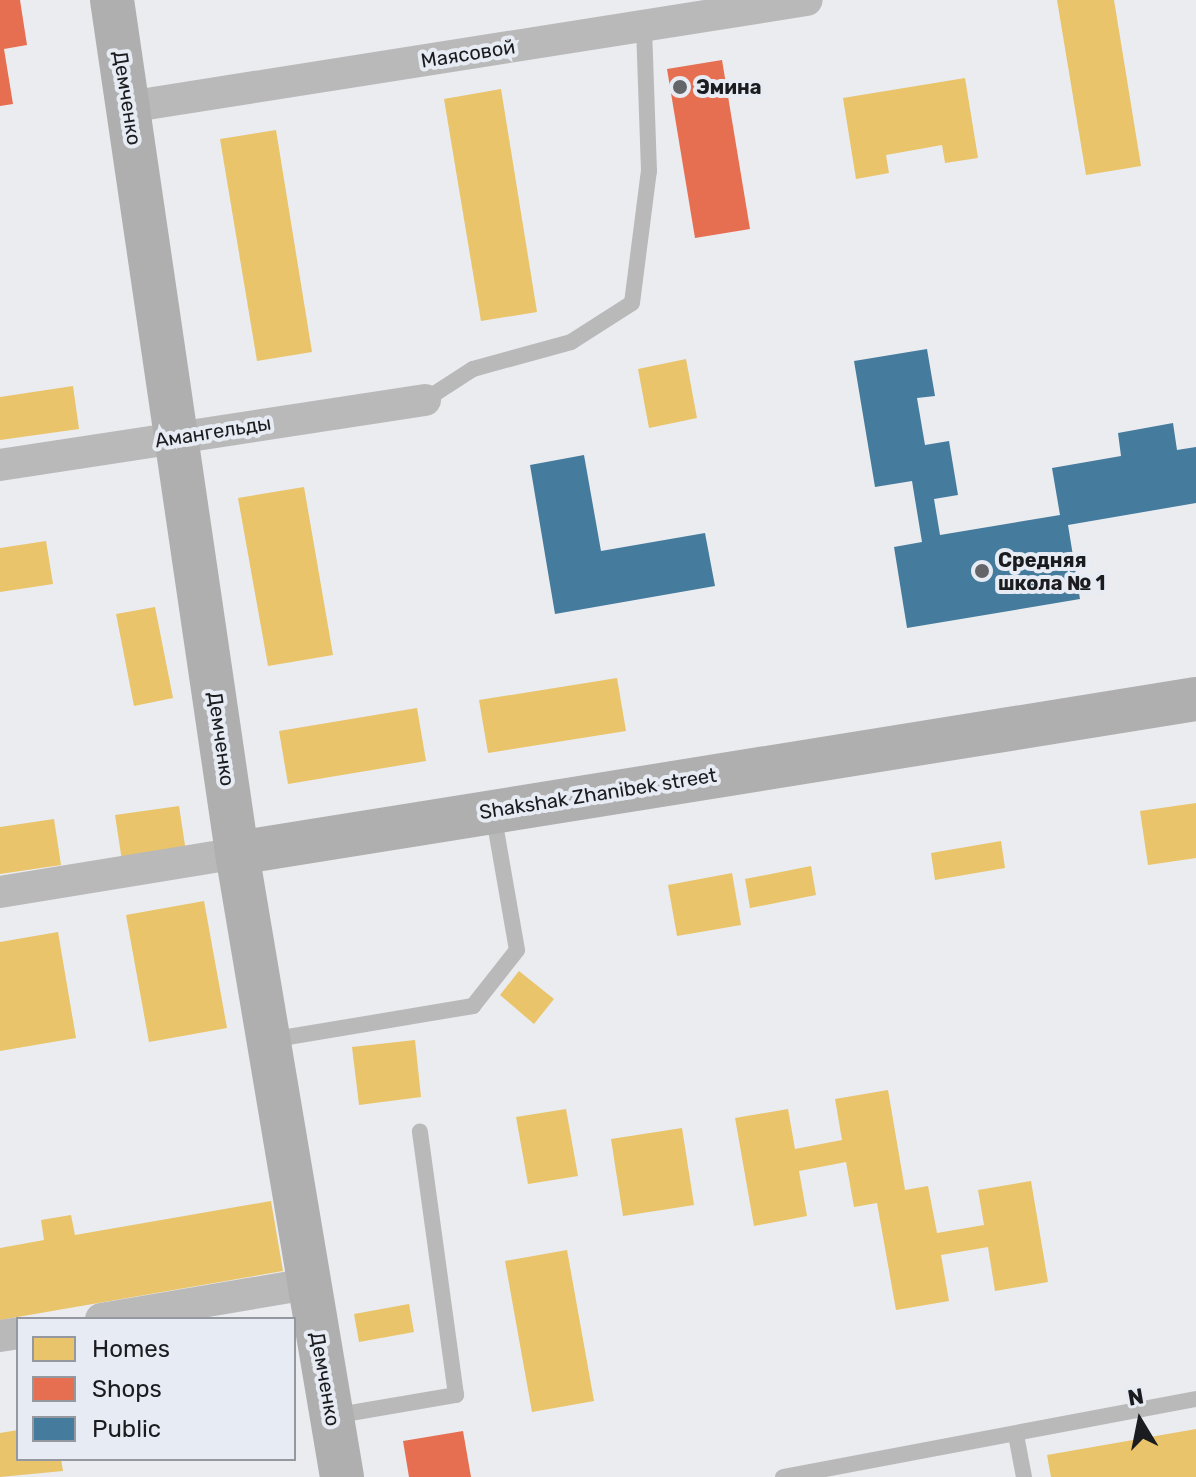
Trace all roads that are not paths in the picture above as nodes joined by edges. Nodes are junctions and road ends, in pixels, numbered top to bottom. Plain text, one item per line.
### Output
1 (112, 0) edge
2 (807, 0) edge
3 (644, 26) junction
4 (128, 107) junction
5 (425, 400) joint
6 (178, 438) junction
7 (0, 465) edge
8 (1196, 699) edge
9 (493, 811) junction
10 (237, 853) junction
11 (0, 892) edge
12 (269, 1041) junction
13 (420, 1131) dead end
14 (309, 1284) junction
15 (113, 1317) edge
16 (1196, 1399) edge
17 (332, 1417) junction
18 (1016, 1435) junction
19 (342, 1477) edge
20 (783, 1477) edge
21 (1024, 1477) edge

1 - 4 street, Демченко
2 - 3 street, Маясовой
3 - 4 street, Маясовой
3 - 5 lane
4 - 6 street, Демченко
5 - 6 street, Амангельды
6 - 7 street, Амангельды
6 - 10 street, Демченко
8 - 9 street, Shakshak Zhanibek street
9 - 10 street, Shakshak Zhanibek street
9 - 12 lane
10 - 11 street, Shakshak Zhanibek street
10 - 12 street, Демченко
12 - 14 street, Демченко
13 - 17 lane
14 - 15 street
14 - 17 street, Демченко
16 - 18 lane
17 - 19 street, Демченко
18 - 20 lane
18 - 21 lane

